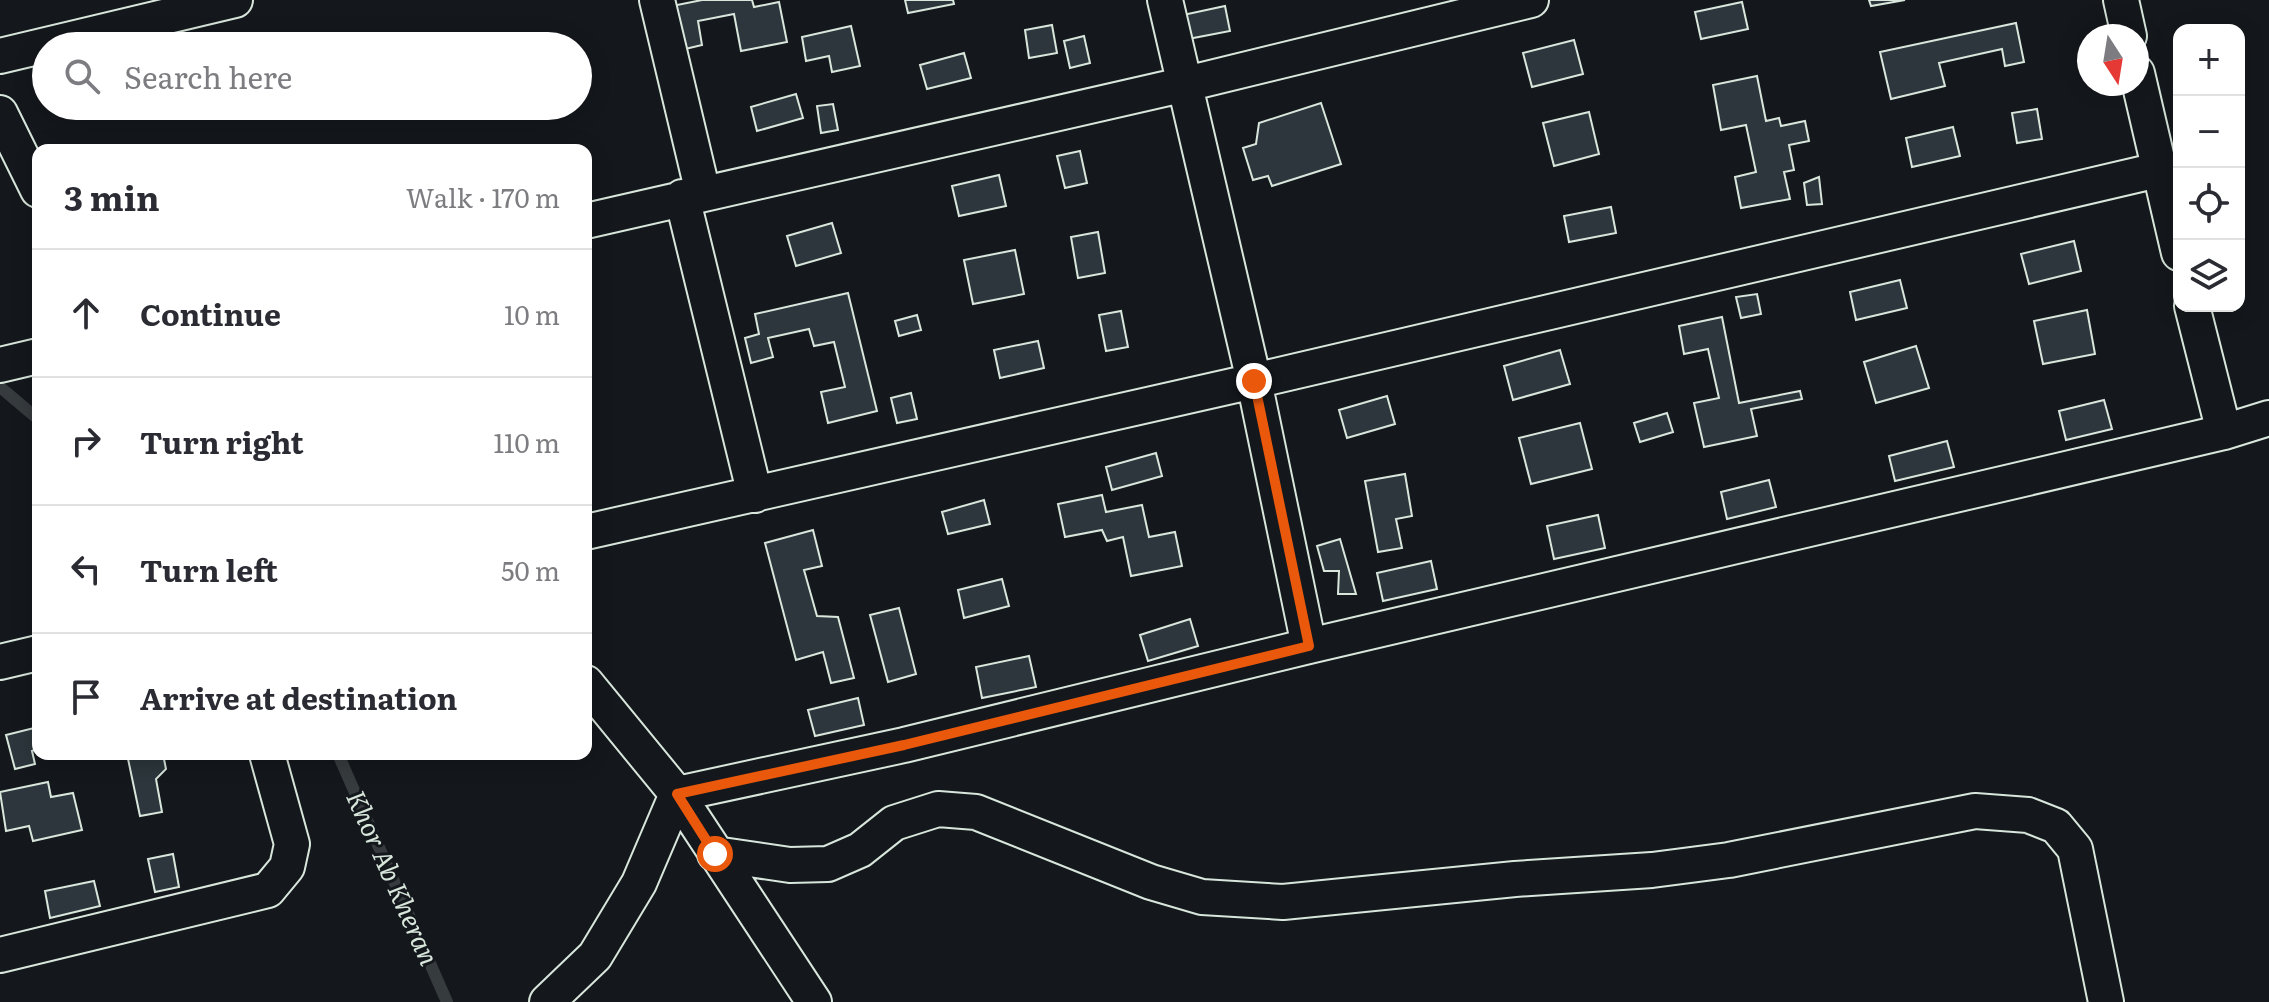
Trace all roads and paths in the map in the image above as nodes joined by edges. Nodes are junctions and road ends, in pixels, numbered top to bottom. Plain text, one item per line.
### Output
1 (235, 0) edge
2 (657, 0) edge
3 (1165, 0) edge
4 (1531, 0) edge
5 (2121, 0) edge
6 (2126, 24) edge
7 (101, 32) edge
8 (32, 48) edge
9 (0, 56) edge
10 (1186, 84) junction
11 (2142, 96) edge
12 (0, 113) edge
13 (2158, 170) junction
14 (32, 178) edge
15 (692, 195) junction
16 (592, 220) edge
17 (2176, 240) edge
18 (2194, 312) edge
19 (32, 357) edge
20 (0, 365) edge
21 (1254, 381) junction
22 (2269, 418) edge
23 (2224, 432) junction
24 (755, 495) junction
25 (592, 531) edge
26 (1309, 646) junction
27 (32, 654) edge
28 (0, 662) edge
29 (592, 690) edge
30 (269, 760) edge
31 (677, 794) junction
32 (715, 854) junction
33 (0, 955) edge
34 (547, 1002) edge
35 (814, 1002) edge
36 (2106, 1002) edge

1 - 7 street
2 - 15 street
3 - 10 street
4 - 10 street
5 - 6 street
8 - 9 street
10 - 15 street
10 - 21 street
11 - 13 street
12 - 14 street
13 - 17 street
13 - 21 street
15 - 16 street
15 - 24 street
18 - 23 street
19 - 20 street
21 - 24 street
21 - 26 street
22 - 23 street
23 - 26 street
24 - 25 street
26 - 31 street
27 - 28 street
29 - 31 street
30 - 33 street
31 - 32 street
31 - 34 street
32 - 35 street
32 - 36 street

